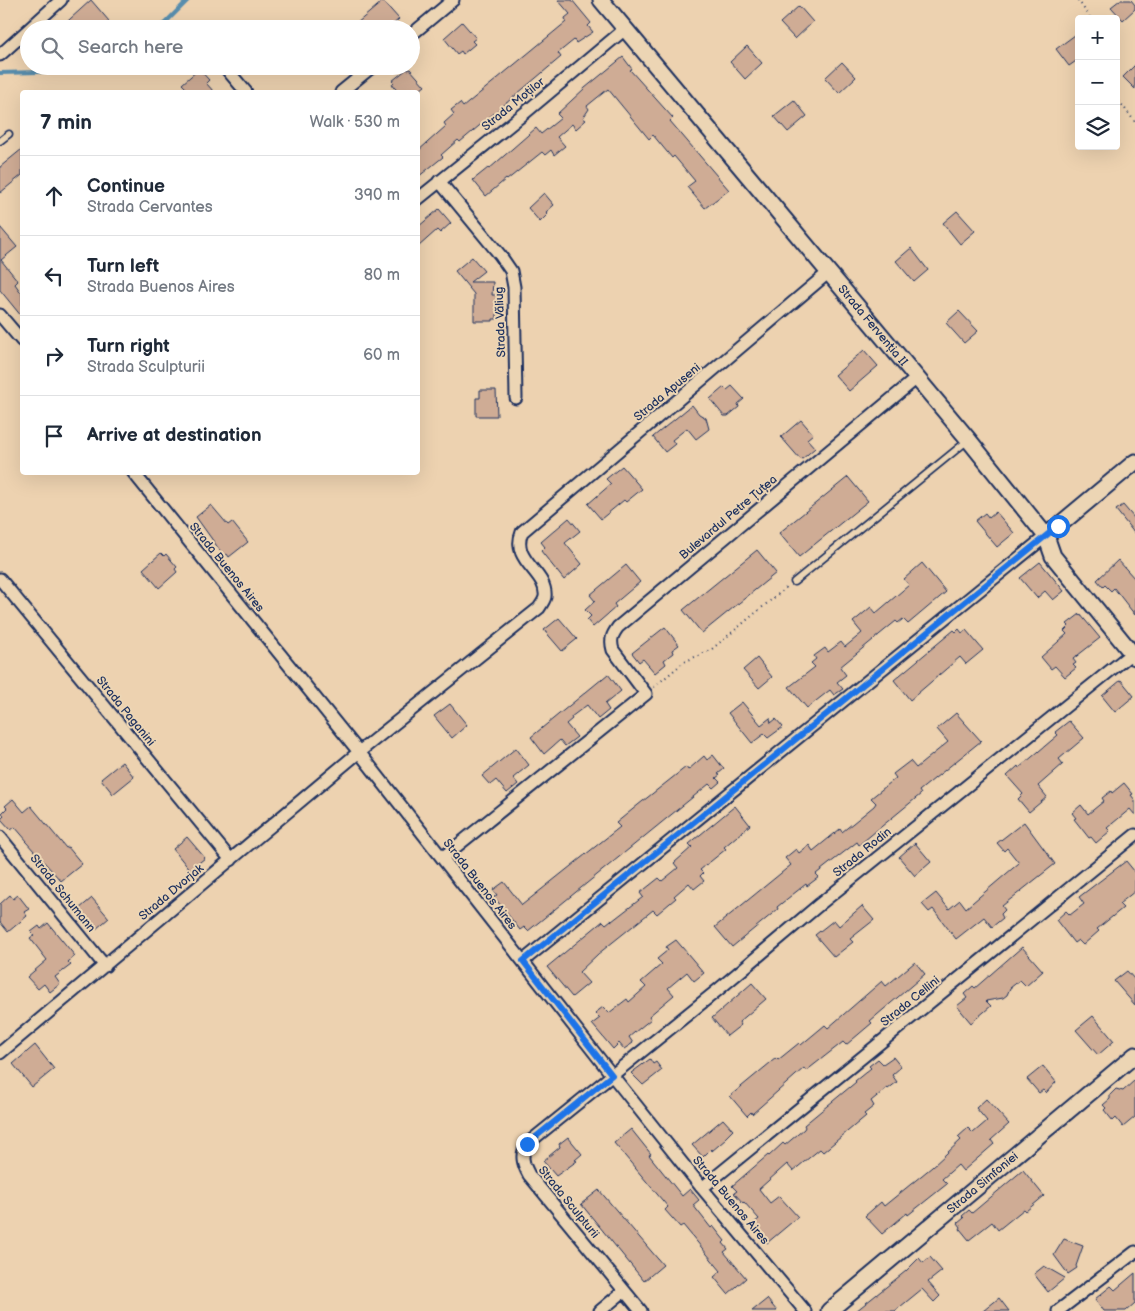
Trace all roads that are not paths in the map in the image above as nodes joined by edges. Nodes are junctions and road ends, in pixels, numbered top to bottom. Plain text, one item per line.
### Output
1 (61, 0) edge
2 (453, 0) edge
3 (601, 0) edge
4 (39, 20) edge
5 (420, 28) edge
6 (625, 29) junction
7 (20, 37) edge
8 (0, 55) edge
9 (232, 75) edge
10 (362, 75) edge
11 (244, 90) edge
12 (343, 90) edge
13 (9, 134) dead end
14 (0, 140) edge
15 (439, 181) junction
16 (420, 197) edge
17 (829, 272) junction
18 (0, 315) edge
19 (20, 339) edge
20 (918, 377) junction
21 (516, 398) dead end
22 (968, 439) junction
23 (1135, 462) edge
24 (135, 475) edge
25 (522, 532) joint
26 (1046, 536) junction
27 (0, 579) edge
28 (794, 582) road end
29 (1133, 655) edge
30 (359, 752) junction
31 (1135, 835) edge
32 (0, 837) edge
33 (442, 858) junction
34 (231, 860) junction
35 (523, 961) junction
36 (105, 966) junction
37 (0, 1053) edge
38 (1135, 1055) edge
39 (612, 1075) junction
40 (702, 1188) junction
41 (1135, 1252) edge
42 (624, 1291) junction
43 (838, 1308) edge
44 (600, 1311) edge
45 (641, 1311) edge
46 (805, 1311) edge
47 (1058, 1311) edge

1 - 4 street
2 - 5 street
3 - 6 street, Strada Fervenția II
6 - 15 street, Strada Moților
6 - 17 street, Strada Fervenția II
7 - 8 street
9 - 11 street
10 - 12 street
13 - 14 lane
15 - 16 street, Strada Moților
15 - 21 street, Strada Văliug
17 - 20 street, Strada Fervenția II
17 - 25 street, Strada Apuseni
18 - 19 street
20 - 22 street, Strada Fervenția II
20 - 33 street, Bulevardul Petre Țuțea
22 - 26 street, Strada Fervenția II
22 - 28 lane
23 - 26 street
24 - 30 street, Strada Buenos Aires
25 - 30 street, Strada Dvorjak
26 - 29 street, Strada Fervenția II
26 - 35 street
27 - 34 street, Strada Paganini
29 - 39 street, Strada Rodin
30 - 33 street, Strada Buenos Aires
30 - 34 street, Strada Dvorjak
31 - 40 street, Strada Cellini
32 - 36 street, Strada Schumann
33 - 35 street, Strada Buenos Aires
34 - 36 street, Strada Dvorjak
35 - 39 street, Strada Buenos Aires
36 - 37 street, Strada Dvorjak
38 - 43 street, Strada Simfoniei
39 - 40 street, Strada Buenos Aires
39 - 42 street, Strada Sculpturii
40 - 46 street, Strada Buenos Aires
41 - 47 street
42 - 44 street
42 - 45 street, Strada Sculpturii

